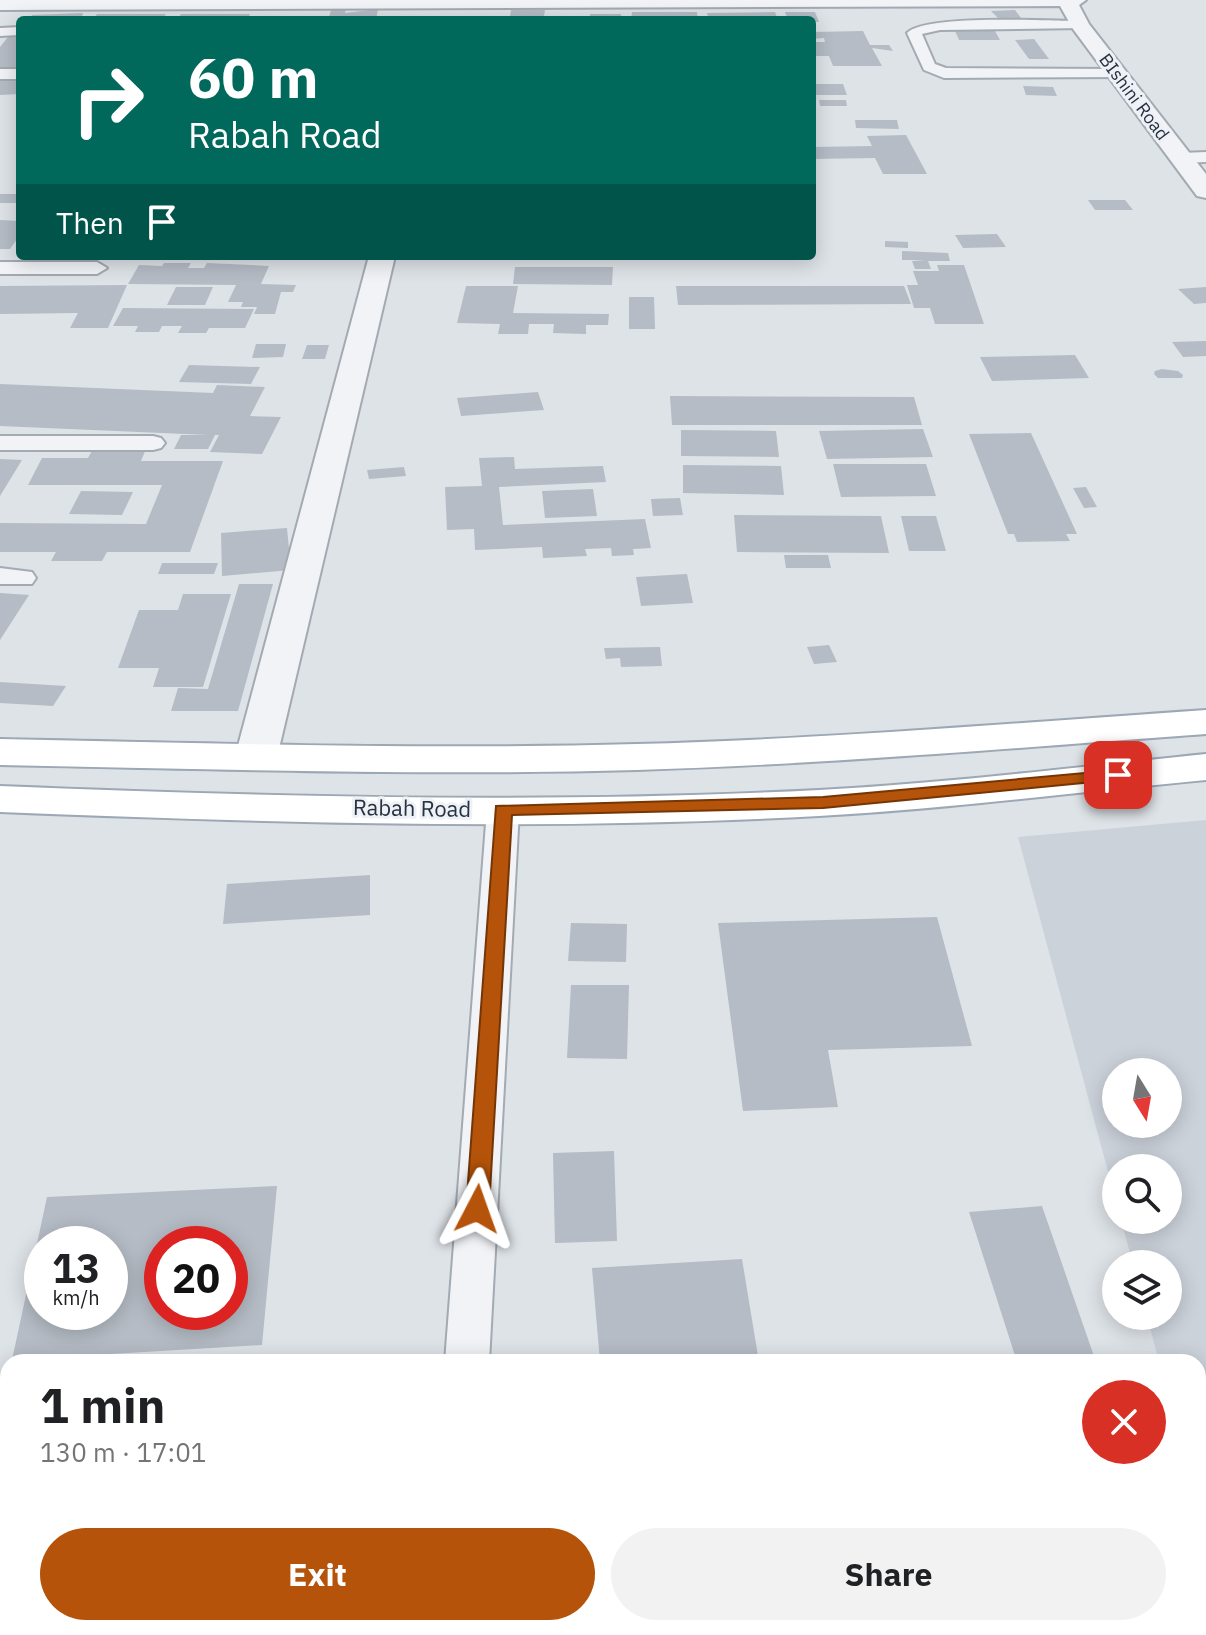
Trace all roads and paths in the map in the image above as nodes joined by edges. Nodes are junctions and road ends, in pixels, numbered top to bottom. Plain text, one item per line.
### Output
1 (770, 0) edge
2 (1067, 0) edge
3 (1076, 0) edge
4 (181, 2) edge
5 (0, 4) edge
6 (443, 12) edge
7 (1080, 25) junction
8 (1117, 74) junction
9 (1206, 157) edge
10 (1181, 158) junction
11 (1206, 191) edge
12 (381, 260) edge
13 (0, 268) edge
14 (97, 268) dead end
15 (0, 443) edge
16 (153, 443) dead end
17 (1206, 722) edge
18 (0, 752) edge
19 (256, 757) junction
20 (1206, 767) edge
21 (0, 799) edge
22 (503, 810) junction
23 (468, 1354) edge

1 - 2 street
1 - 6 street
2 - 3 street
2 - 7 street, BIshini Road
4 - 5 street
4 - 6 street
7 - 8 street, BIshini Road
7 - 8 lane
8 - 10 street, BIshini Road
9 - 10 lane
10 - 11 street, BIshini Road
12 - 19 street
13 - 14 lane
15 - 16 lane
17 - 19 main road
18 - 19 main road
20 - 22 main road, Rabah Road
21 - 22 main road, Rabah Road
22 - 23 lane

